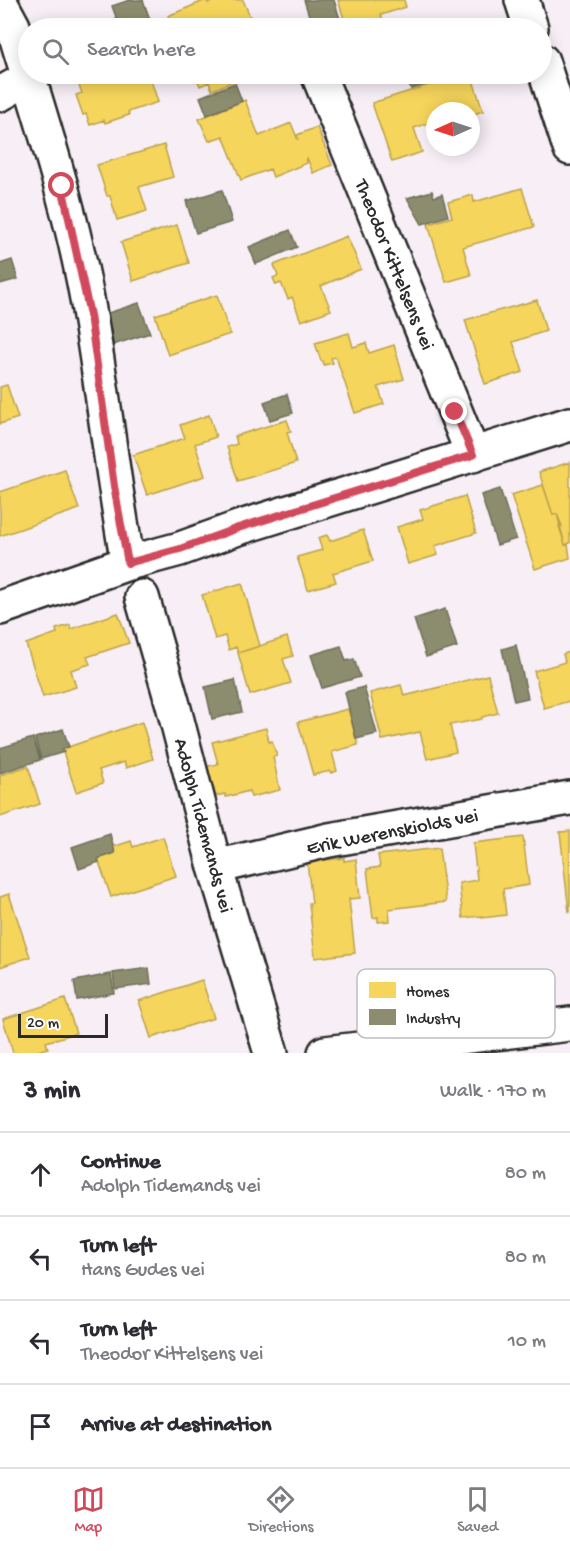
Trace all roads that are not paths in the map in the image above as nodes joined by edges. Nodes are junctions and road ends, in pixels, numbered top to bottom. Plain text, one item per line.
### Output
1 (522, 0) edge
2 (0, 2) edge
3 (528, 18) edge
4 (18, 42) edge
5 (18, 84) edge
6 (31, 84) edge
7 (322, 84) edge
8 (549, 84) edge
9 (0, 94) edge
10 (570, 148) edge
11 (570, 424) edge
12 (473, 455) junction
13 (128, 563) junction
14 (142, 597) dead end
15 (0, 608) edge
16 (570, 798) edge
17 (215, 867) junction
18 (570, 1024) edge
19 (555, 1026) edge
20 (452, 1038) edge
21 (271, 1053) edge
22 (325, 1053) edge

1 - 3 street
2 - 4 street
5 - 9 street
6 - 13 street
7 - 12 street, Theodor Kittelsens vei
8 - 10 street
11 - 12 street
12 - 13 street
13 - 15 street
14 - 17 street, Adolph Tidemands vei
16 - 17 street, Erik Werenskiolds vei
17 - 21 street, Adolph Tidemands vei
18 - 19 street
20 - 22 street

